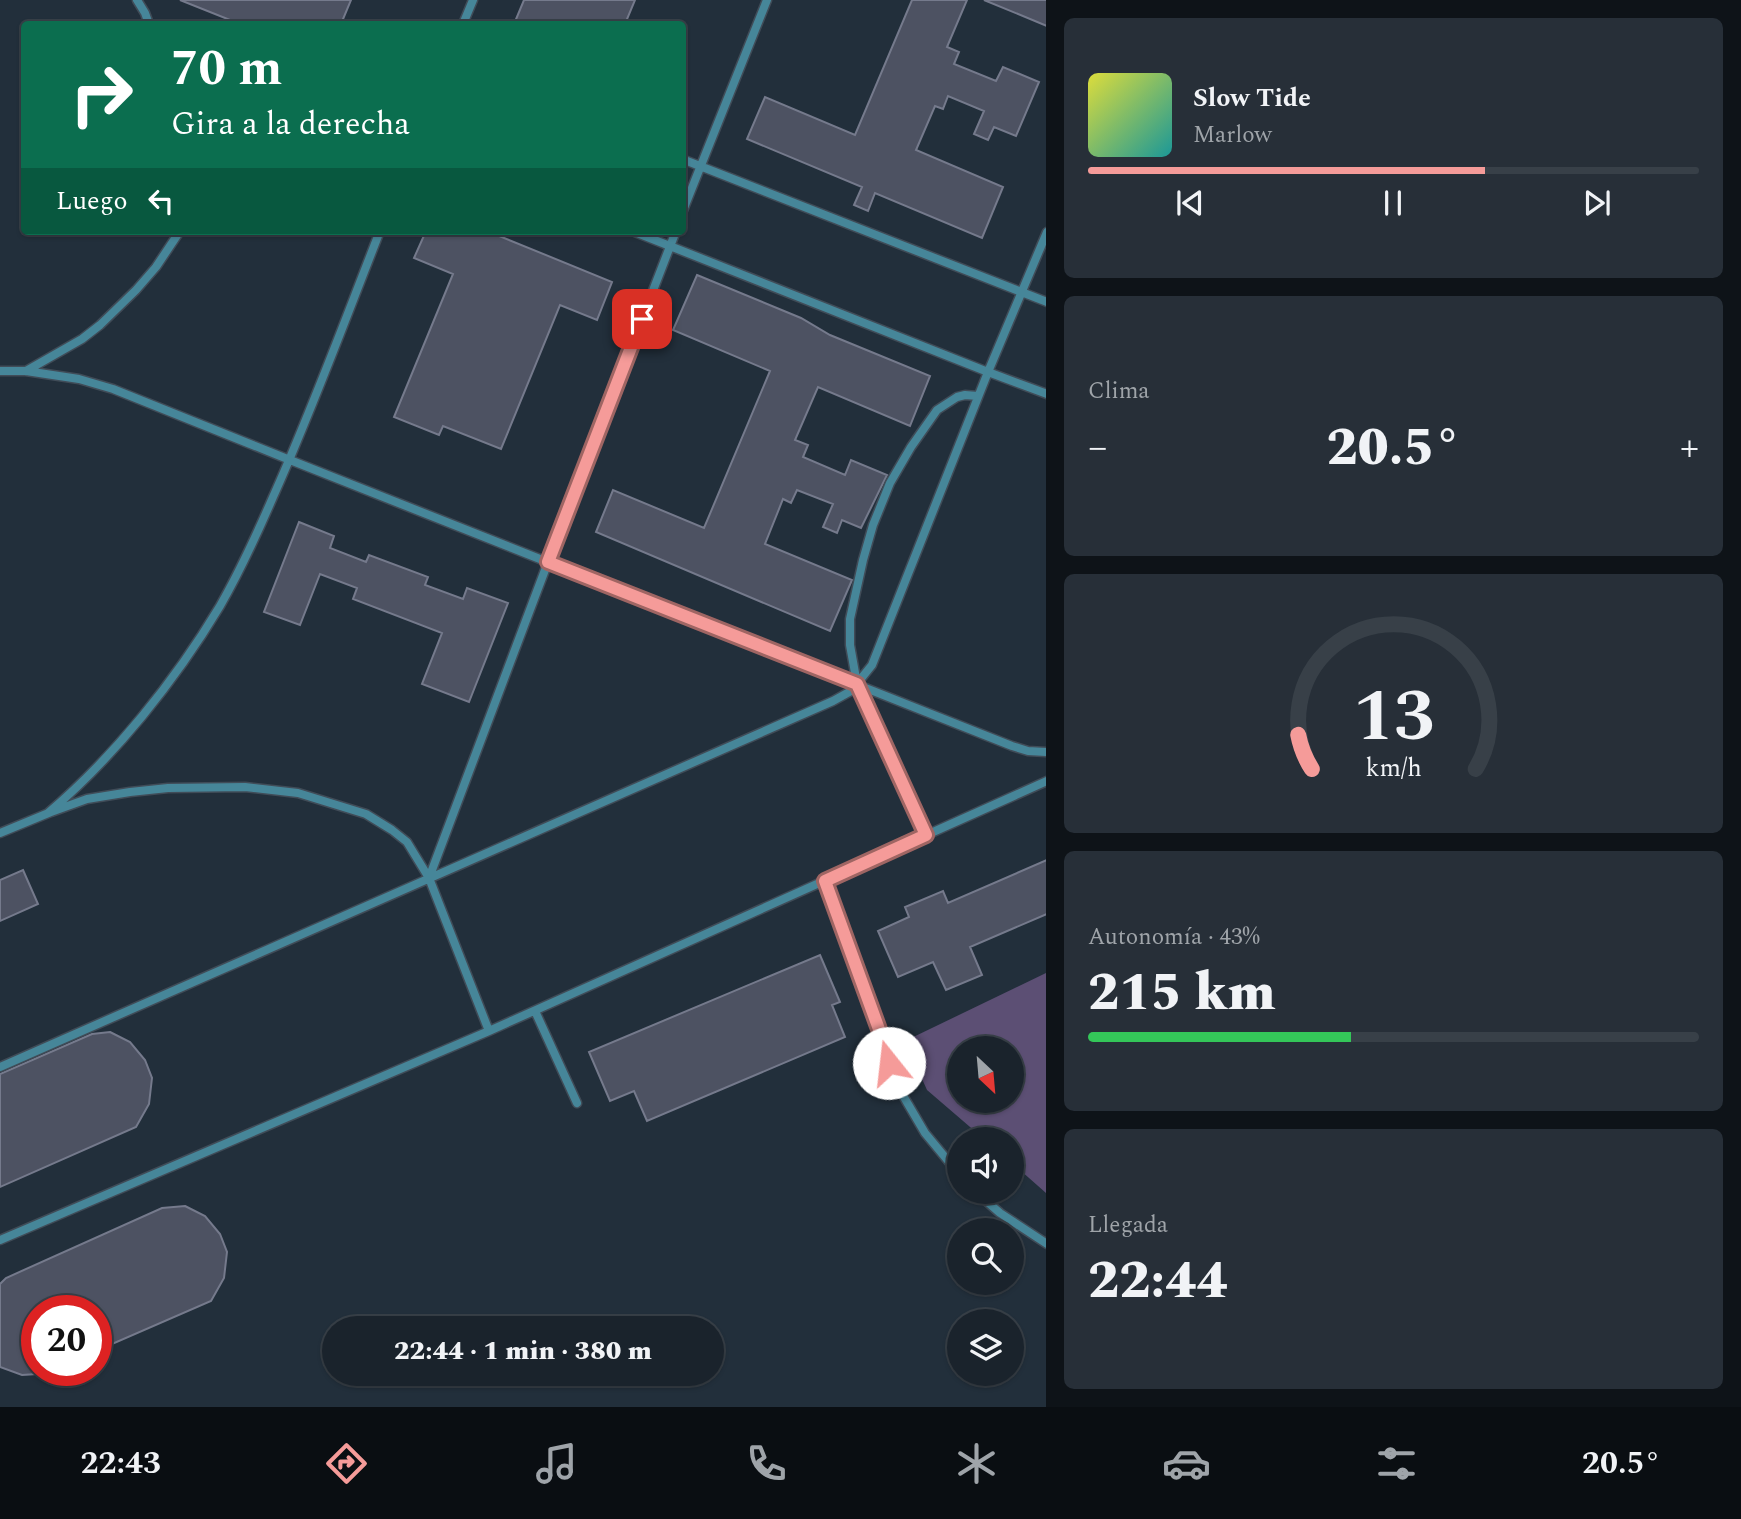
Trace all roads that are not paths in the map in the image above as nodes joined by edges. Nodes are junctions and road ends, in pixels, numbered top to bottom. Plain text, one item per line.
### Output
1 (137, 0) edge
2 (473, 0) edge
3 (767, 0) edge
4 (148, 21) edge
5 (464, 21) edge
6 (686, 160) edge
7 (701, 166) junction
8 (686, 203) edge
9 (1046, 232) edge
10 (177, 235) edge
11 (378, 235) edge
12 (642, 235) edge
13 (674, 235) edge
14 (670, 246) junction
15 (1022, 292) junction
16 (1046, 302) edge
17 (0, 371) edge
18 (26, 371) junction
19 (988, 372) junction
20 (1046, 394) edge
21 (978, 396) junction
22 (290, 460) junction
23 (548, 562) junction
24 (857, 684) junction
25 (1046, 752) edge
26 (1046, 781) edge
27 (48, 813) junction
28 (0, 833) edge
29 (926, 835) junction
30 (429, 878) junction
31 (825, 881) junction
32 (535, 1011) junction
33 (489, 1031) junction
34 (0, 1067) edge
35 (578, 1103) dead end
36 (947, 1160) edge
37 (990, 1204) edge
38 (0, 1240) edge
39 (1046, 1244) edge

1 - 4 lane
2 - 5 lane
3 - 7 lane
6 - 7 lane
7 - 8 lane
7 - 15 lane
9 - 15 lane
10 - 18 lane
11 - 22 lane
12 - 14 lane
13 - 14 lane
14 - 19 lane
14 - 23 lane
15 - 16 lane
15 - 19 lane
17 - 18 lane
18 - 22 lane
19 - 20 lane
19 - 21 lane
21 - 24 lane
21 - 24 lane
22 - 23 lane
22 - 27 lane
23 - 24 lane
23 - 30 lane
24 - 25 lane
24 - 29 lane
24 - 30 lane
26 - 29 lane
27 - 28 lane
27 - 30 lane
29 - 31 lane
30 - 33 lane
30 - 34 lane
31 - 32 lane
31 - 36 lane
32 - 33 lane
32 - 35 lane
33 - 38 lane
37 - 39 lane

